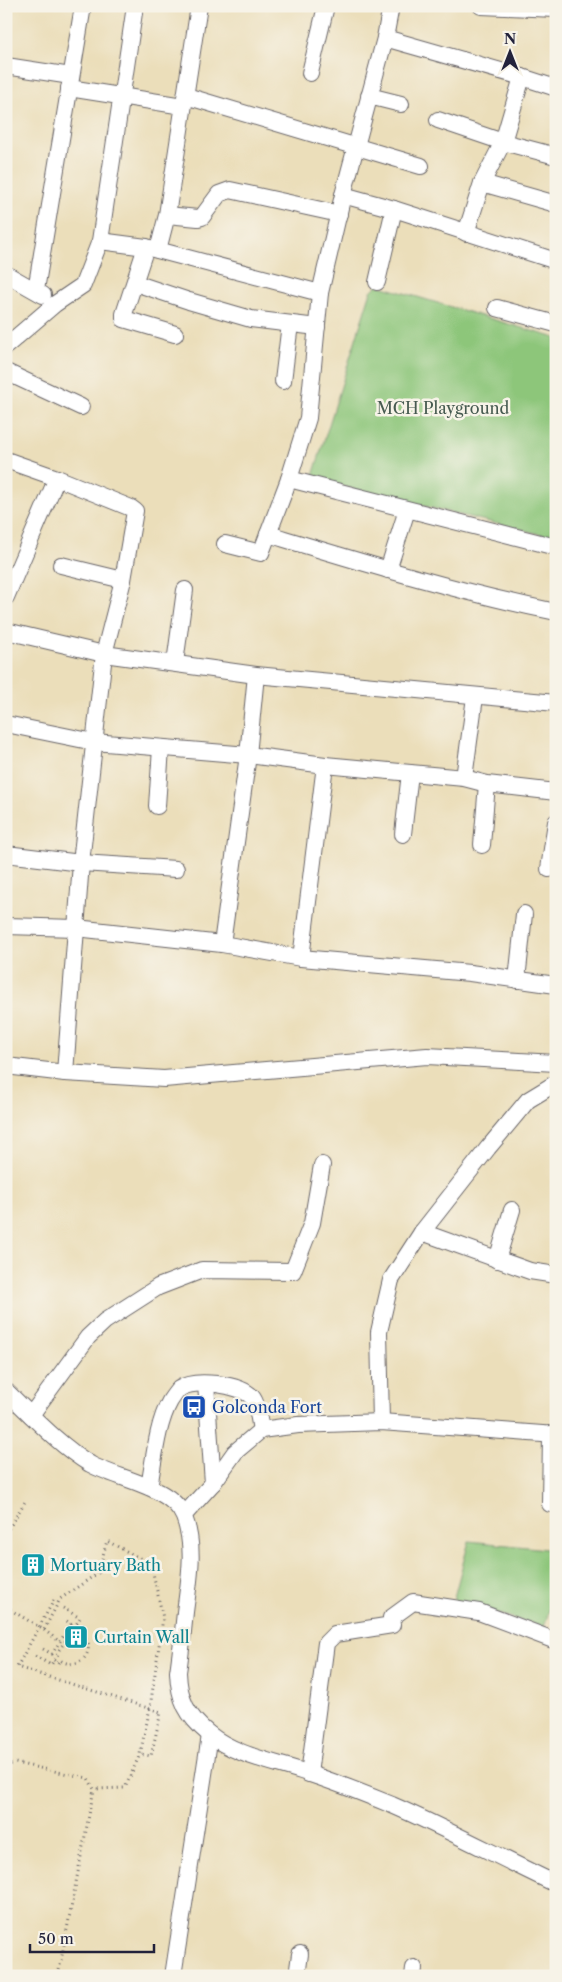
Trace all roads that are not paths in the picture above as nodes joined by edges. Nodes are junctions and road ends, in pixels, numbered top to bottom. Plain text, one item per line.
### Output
1 (83, 6) edge
2 (135, 6) edge
3 (199, 6) edge
4 (326, 6) edge
5 (391, 6) edge
6 (481, 6) edge
7 (521, 7) edge
8 (556, 9) edge
9 (385, 38) junction
10 (6, 66) edge
11 (310, 73) dead end
12 (522, 77) junction
13 (70, 82) junction
14 (556, 88) edge
15 (369, 96) junction
16 (121, 97) junction
17 (185, 101) junction
18 (401, 104) dead end
19 (438, 120) dead end
20 (503, 142) junction
21 (356, 146) junction
22 (556, 156) edge
23 (421, 166) dead end
24 (482, 183) junction
25 (343, 195) junction
26 (556, 204) edge
27 (394, 209) junction
28 (339, 214) junction
29 (167, 215) junction
30 (466, 233) junction
31 (100, 241) junction
32 (152, 248) junction
33 (556, 261) edge
34 (6, 274) edge
35 (377, 282) dead end
36 (135, 283) junction
37 (36, 290) junction
38 (320, 293) junction
39 (55, 304) junction
40 (496, 308) dead end
41 (290, 324) junction
42 (556, 324) edge
43 (317, 327) junction
44 (174, 334) dead end
45 (6, 346) edge
46 (6, 372) edge
47 (283, 382) dead end
48 (81, 407) dead end
49 (6, 460) edge
50 (57, 478) junction
51 (289, 479) junction
52 (407, 510) junction
53 (268, 534) junction
54 (225, 544) dead end
55 (556, 547) edge
56 (62, 565) dead end
57 (388, 570) junction
58 (123, 580) junction
59 (185, 590) dead end
60 (6, 597) edge
61 (556, 612) edge
62 (6, 631) edge
63 (104, 654) junction
64 (175, 663) junction
65 (256, 675) junction
66 (475, 697) junction
67 (556, 704) edge
68 (6, 724) edge
69 (94, 742) junction
70 (162, 748) junction
71 (248, 755) junction
72 (325, 765) junction
73 (410, 773) junction
74 (464, 778) junction
75 (487, 784) junction
76 (556, 792) edge
77 (157, 806) dead end
78 (556, 822) edge
79 (403, 834) dead end
80 (482, 845) dead end
81 (6, 854) edge
82 (81, 864) junction
83 (176, 869) dead end
84 (549, 869) dead end
85 (524, 914) dead end
86 (6, 926) edge
87 (76, 928) junction
88 (222, 944) junction
89 (301, 958) junction
90 (517, 980) junction
91 (556, 985) edge
92 (556, 1063) edge
93 (6, 1066) edge
94 (65, 1073) junction
95 (556, 1083) edge
96 (322, 1165) dead end
97 (512, 1210) dead end
98 (422, 1232) junction
99 (496, 1260) junction
100 (556, 1275) edge
101 (206, 1384) junction
102 (6, 1391) edge
103 (31, 1415) junction
104 (381, 1422) junction
105 (262, 1430) junction
106 (553, 1434) edge
107 (213, 1483) junction
108 (149, 1487) junction
109 (550, 1504) dead end
110 (184, 1515) junction
111 (556, 1641) edge
112 (210, 1734) junction
113 (309, 1774) junction
114 (556, 1884) edge
115 (300, 1954) dead end
116 (173, 1976) edge
117 (297, 1976) edge

1 - 13 street
2 - 16 street
3 - 17 street
4 - 11 street
5 - 9 street
6 - 7 street
7 - 8 street
9 - 12 street
9 - 15 street
10 - 13 street
12 - 14 street
12 - 20 street
13 - 16 street
13 - 37 street
15 - 18 street
15 - 21 street
16 - 17 street
16 - 31 street
17 - 21 street
17 - 29 street
19 - 20 street
20 - 22 street
20 - 24 street
21 - 23 street
21 - 25 street
24 - 26 street
24 - 30 street
25 - 27 street
25 - 28 street
27 - 30 street
27 - 35 street
28 - 29 street
28 - 38 street
29 - 32 street
30 - 33 street
31 - 32 street
31 - 39 street
32 - 36 street
32 - 38 street
34 - 37 street
36 - 41 street
36 - 44 street
37 - 39 street
38 - 43 street
39 - 45 street
40 - 42 street
41 - 43 street
41 - 47 street
43 - 51 street
46 - 48 street
49 - 50 street
50 - 58 street
50 - 60 street
51 - 52 street
51 - 53 street
52 - 55 street
52 - 57 street
53 - 54 street
53 - 57 street
56 - 58 street
57 - 61 street
58 - 63 street
59 - 64 street
62 - 63 street
63 - 64 street
63 - 69 street
64 - 65 street
65 - 66 street
65 - 71 street
66 - 67 street
66 - 74 street
68 - 69 street
69 - 70 street
69 - 82 street
70 - 71 street
70 - 77 street
71 - 72 street
71 - 88 street
72 - 73 street
72 - 89 street
73 - 74 street
73 - 79 street
74 - 75 street
75 - 76 street
75 - 80 street
78 - 84 street
81 - 82 street
82 - 83 street
82 - 87 street
85 - 90 street
86 - 87 street
87 - 88 street
87 - 94 street
88 - 89 street
89 - 90 street
90 - 91 street
92 - 94 street
93 - 94 street
95 - 98 street
96 - 103 street
97 - 99 street
98 - 99 street
98 - 104 street
99 - 100 street
101 - 105 street
101 - 107 street
101 - 108 street
102 - 103 street
103 - 108 street
104 - 105 street
104 - 106 street
105 - 107 street
106 - 109 street
107 - 110 street
108 - 110 street
110 - 112 street
111 - 113 street
112 - 113 street
112 - 116 street
113 - 114 street
115 - 117 street

